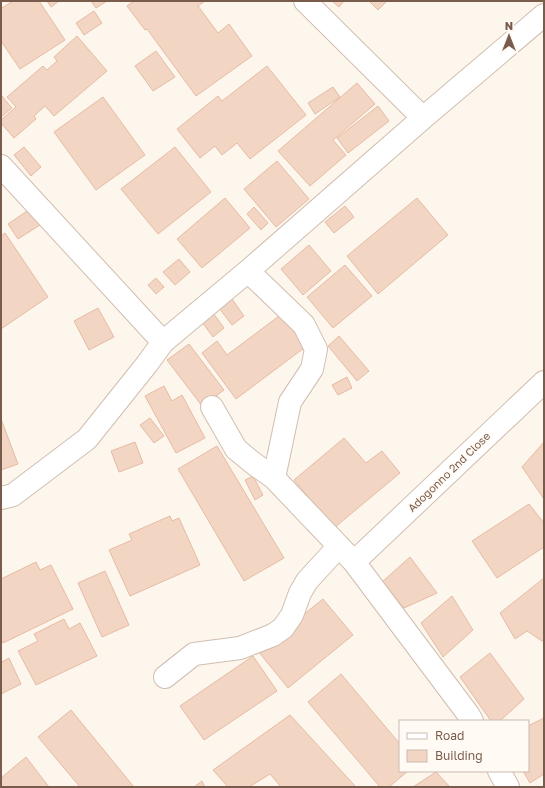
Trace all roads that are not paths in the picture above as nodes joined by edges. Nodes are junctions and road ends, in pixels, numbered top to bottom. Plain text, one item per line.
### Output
1 (305, 1) edge
2 (544, 15) edge
3 (423, 118) junction
4 (1, 166) edge
5 (248, 271) junction
6 (163, 342) junction
7 (544, 382) edge
8 (212, 407) dead end
9 (274, 478) junction
10 (1, 498) edge
11 (339, 546) junction
12 (354, 562) junction
13 (165, 678) dead end
14 (471, 720) edge
15 (500, 772) edge
16 (508, 787) edge

1 - 3 street
2 - 3 street
3 - 5 street
4 - 6 street
5 - 6 street
5 - 9 street
6 - 10 street
7 - 12 street, Adogonno 2nd Close
8 - 9 street
9 - 11 street
11 - 12 street
11 - 13 street
12 - 14 street
15 - 16 street

